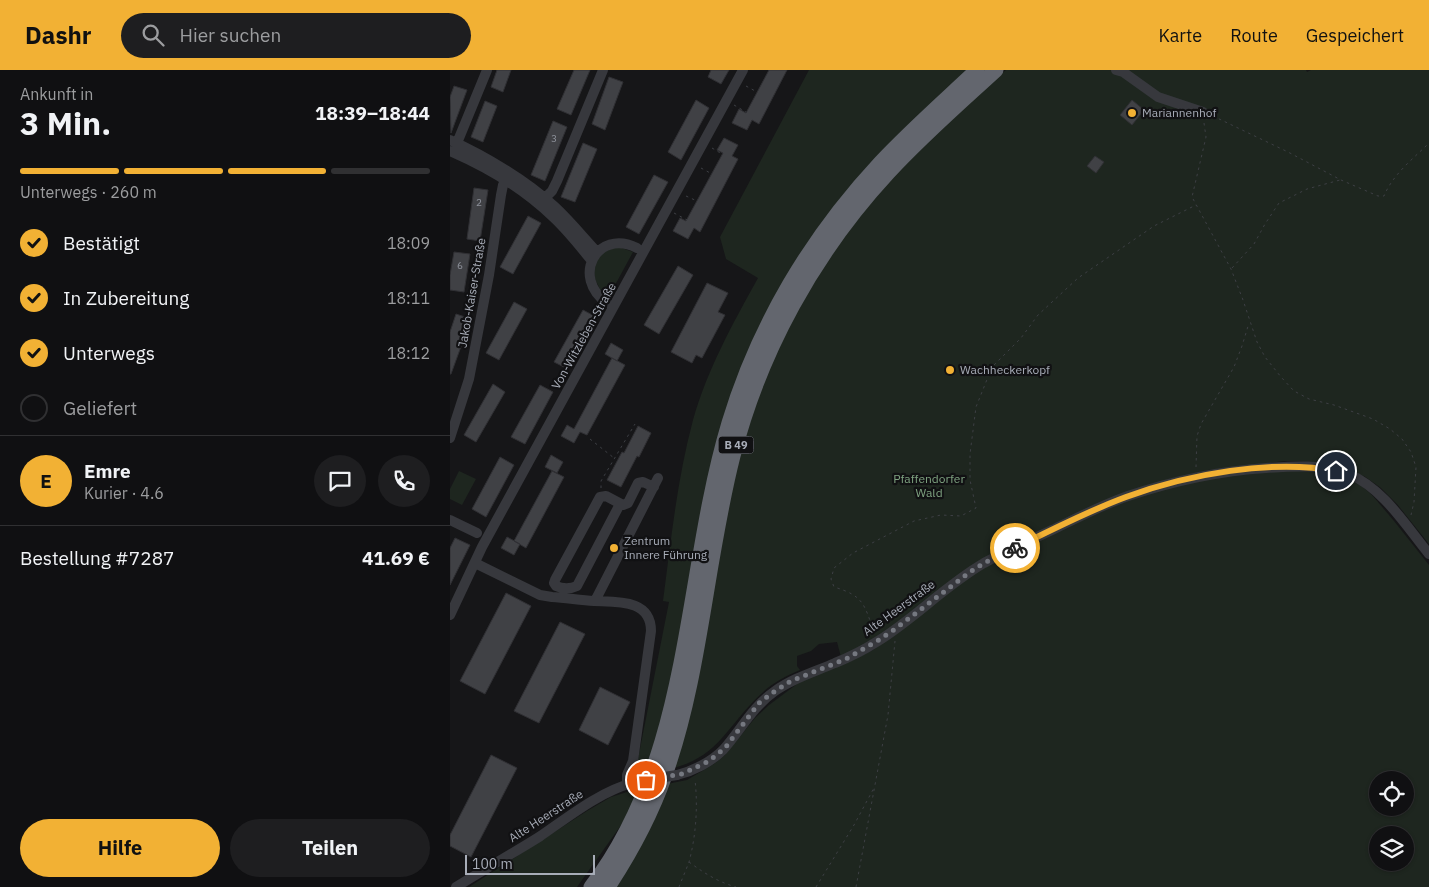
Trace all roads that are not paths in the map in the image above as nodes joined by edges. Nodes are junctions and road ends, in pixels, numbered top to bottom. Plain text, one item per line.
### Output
1 (487, 70) edge
2 (602, 70) edge
3 (743, 70) edge
4 (977, 70) edge
5 (996, 70) edge
6 (1116, 70) edge
7 (1203, 112) road end
8 (454, 145) edge
9 (508, 177) junction
10 (542, 201) junction
11 (637, 248) dead end
12 (594, 256) junction
13 (607, 303) dead end
14 (450, 438) edge
15 (620, 504) junction
16 (450, 520) edge
17 (477, 533) dead end
18 (1429, 554) edge
19 (475, 563) junction
20 (594, 601) junction
21 (450, 615) edge
22 (630, 783) junction
23 (456, 887) edge
24 (591, 887) edge
25 (608, 887) edge

1 - 8 street
2 - 10 street
3 - 19 street, Von-Witzleben-Straße
4 - 24 highway, B 49
5 - 25 highway, B 49
6 - 7 street
8 - 9 street
9 - 10 street
9 - 14 street, Jakob-Kaiser-Straße
10 - 12 street
11 - 12 street
12 - 13 street
15 - 15 street
15 - 20 street
16 - 17 street
18 - 22 street, Alte Heerstraße, bridge
19 - 20 street
19 - 21 street, Von-Witzleben-Straße
20 - 22 street
22 - 23 street, Alte Heerstraße

